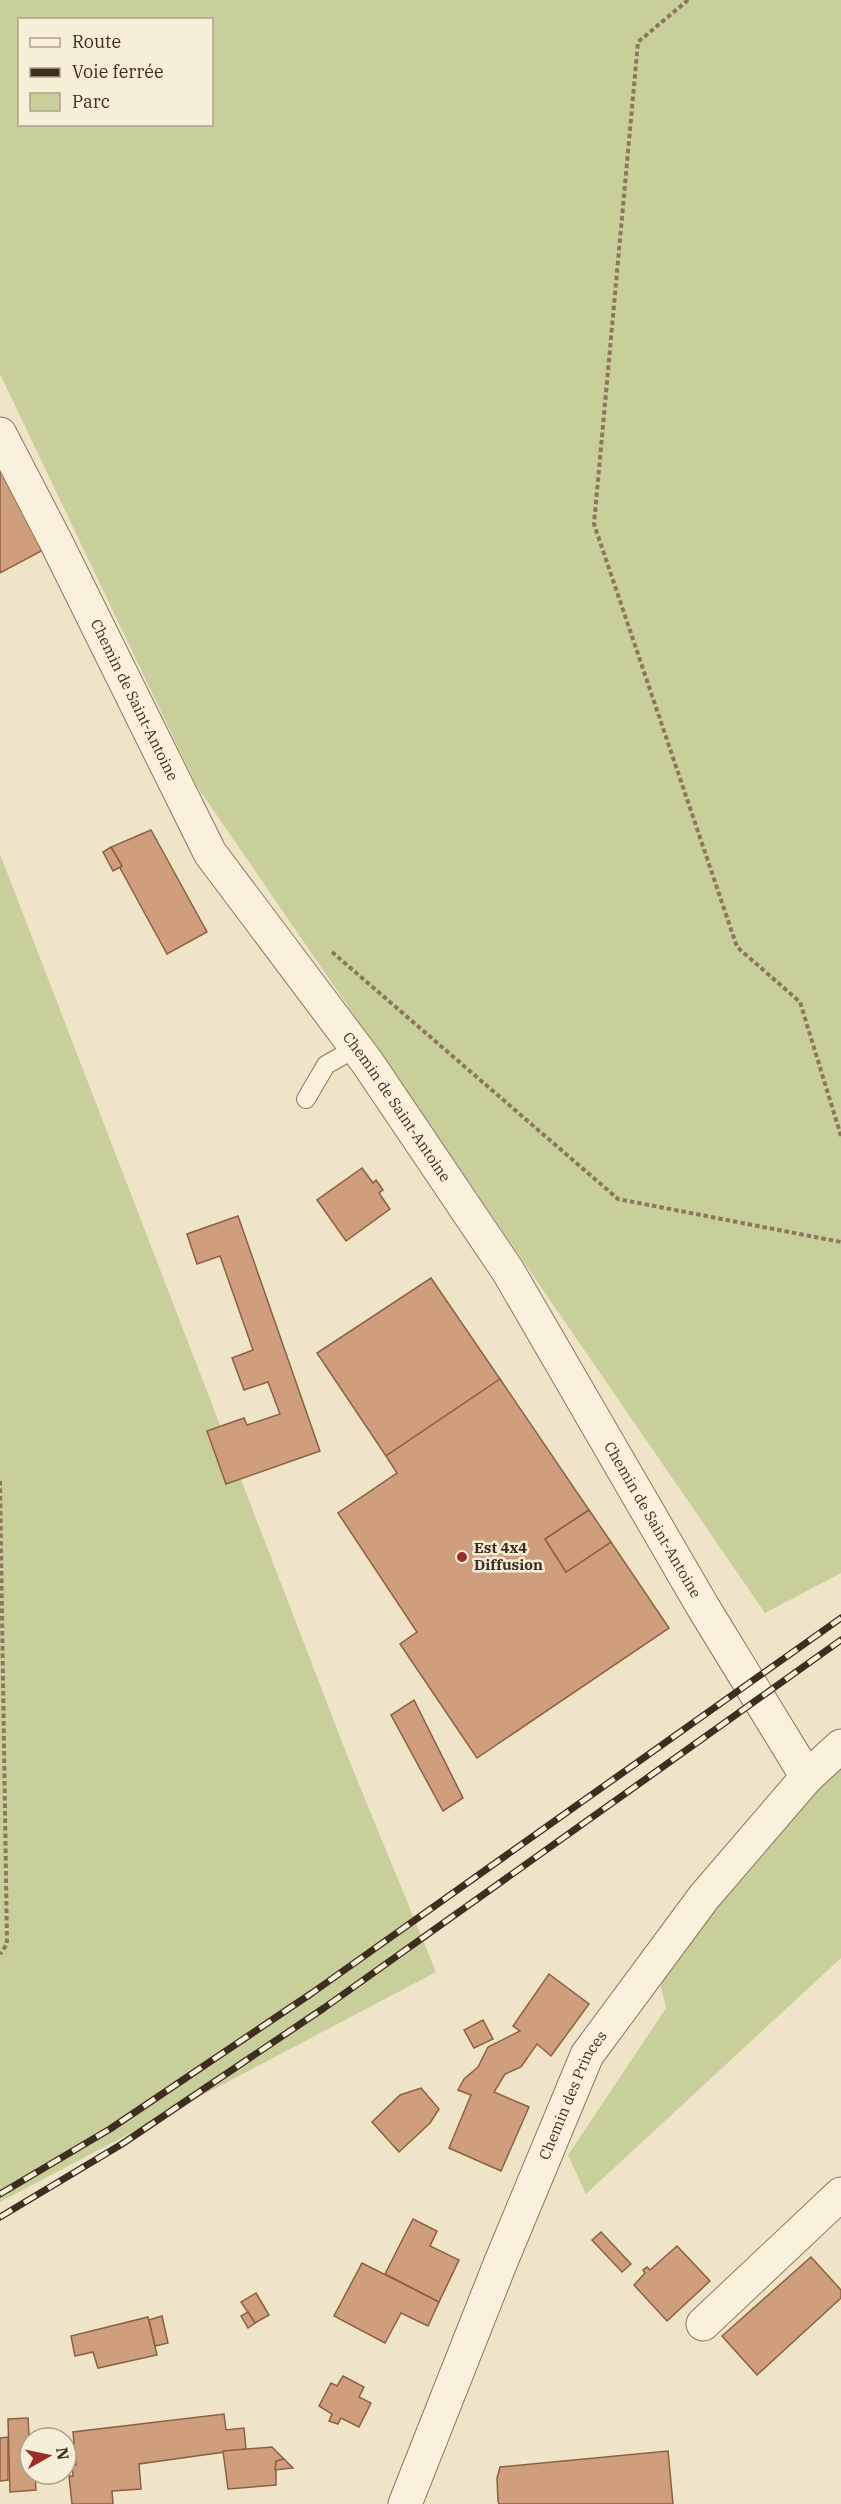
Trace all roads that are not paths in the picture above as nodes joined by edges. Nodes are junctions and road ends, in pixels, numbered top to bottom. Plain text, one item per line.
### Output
1 (0, 434) edge
2 (367, 1062) junction
3 (306, 1099) dead end
4 (841, 1746) edge
5 (807, 1777) junction
6 (841, 2194) edge
7 (703, 2324) dead end
8 (405, 2504) edge

1 - 2 street, Chemin de Saint-Antoine
2 - 3 lane
2 - 5 street, Chemin de Saint-Antoine
4 - 5 street, Chemin des Princes
5 - 8 street, Chemin des Princes
6 - 7 street

